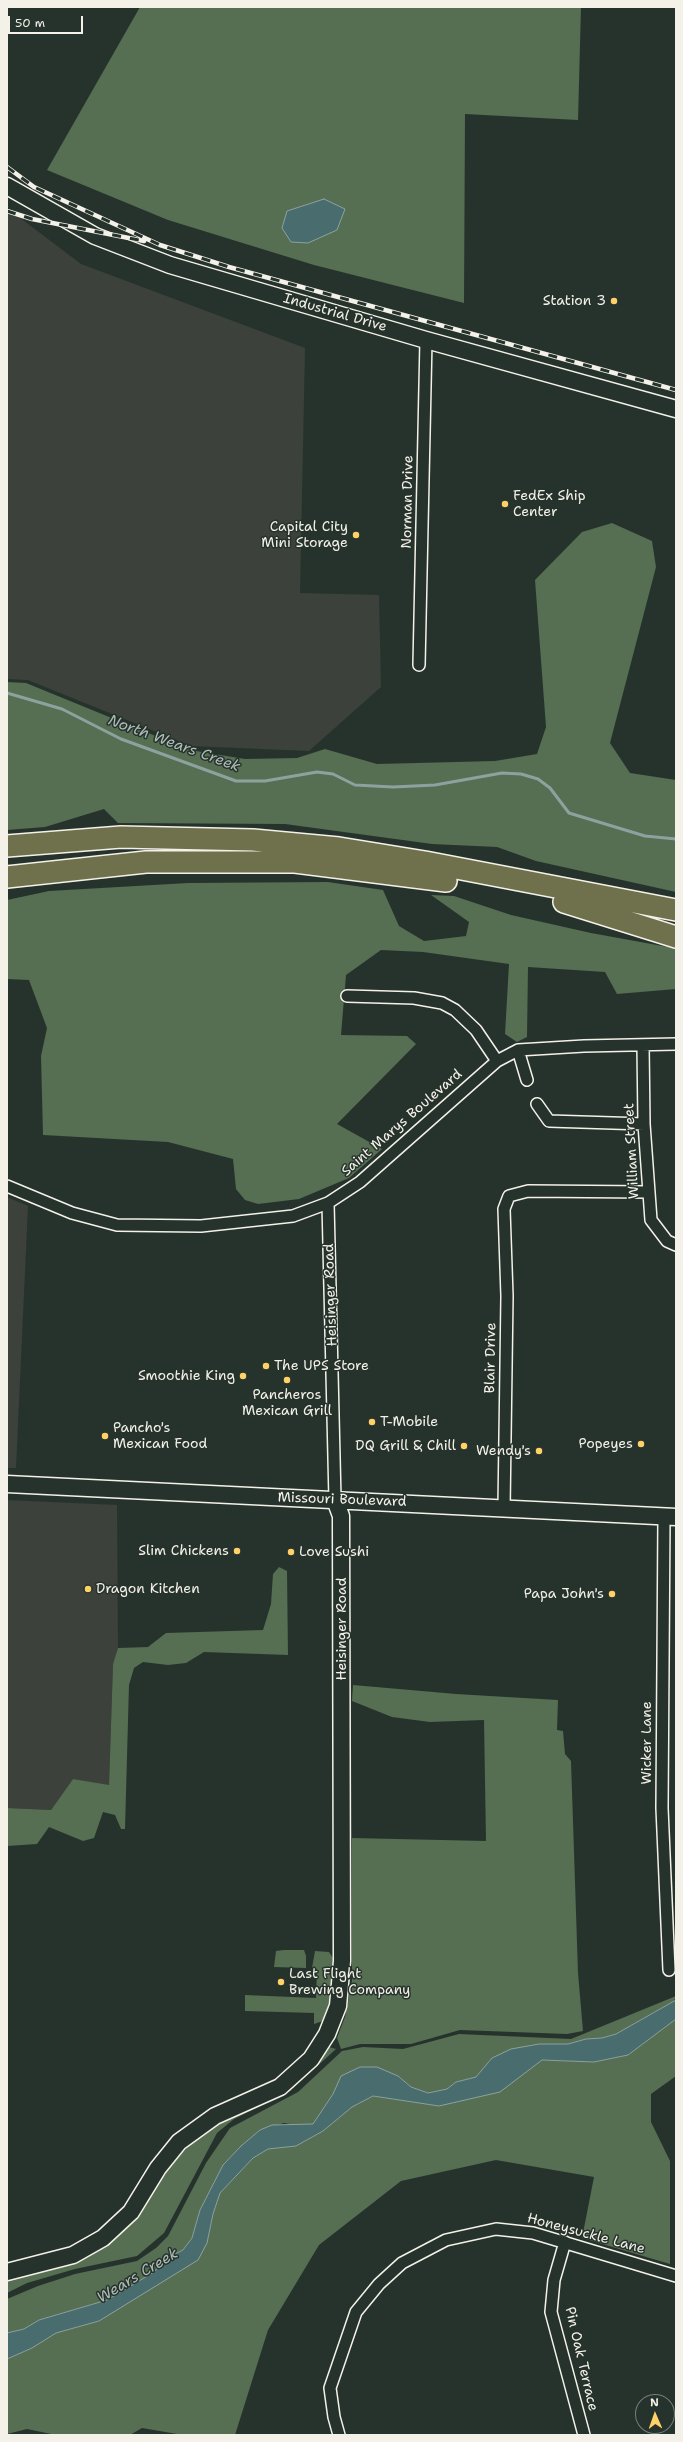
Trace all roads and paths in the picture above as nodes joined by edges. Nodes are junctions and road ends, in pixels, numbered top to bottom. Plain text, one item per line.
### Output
1 (7, 186) edge
2 (426, 340) junction
3 (676, 409) edge
4 (419, 665) dead end
5 (7, 846) edge
6 (7, 877) edge
7 (590, 894) junction
8 (564, 902) junction
9 (676, 903) edge
10 (676, 910) edge
11 (676, 925) edge
12 (676, 937) edge
13 (347, 996) dead end
14 (676, 1044) edge
15 (643, 1045) junction
16 (518, 1050) junction
17 (497, 1061) junction
18 (527, 1080) dead end
19 (537, 1104) dead end
20 (644, 1124) junction
21 (7, 1186) edge
22 (648, 1192) junction
23 (328, 1203) junction
24 (676, 1245) edge
25 (7, 1484) edge
26 (336, 1500) junction
27 (504, 1508) junction
28 (670, 1517) edge
29 (669, 1970) dead end
30 (565, 2242) junction
31 (7, 2272) edge
32 (676, 2276) edge
33 (339, 2435) edge
34 (584, 2435) edge

1 - 2 main road, Industrial Drive
2 - 3 main road, Industrial Drive
2 - 4 street, Norman Drive
5 - 7 highway
6 - 8 highway
7 - 9 highway
7 - 10 highway
8 - 11 highway
8 - 12 highway
13 - 17 street
14 - 15 street, Saint Marys Boulevard
15 - 16 street, Saint Marys Boulevard
15 - 20 street, William Street
16 - 17 street, Saint Marys Boulevard
16 - 18 street
17 - 23 street, Saint Marys Boulevard
19 - 20 street
20 - 22 street, William Street
21 - 23 street, Saint Marys Boulevard
22 - 24 street, William Street
22 - 27 street, Blair Drive
23 - 26 street, Heisinger Road
25 - 26 main road, Missouri Boulevard
26 - 27 main road, Missouri Boulevard
26 - 31 main road, Heisinger Road
27 - 28 main road, Missouri Boulevard
28 - 29 street, Wicker Lane
30 - 32 street, Honeysuckle Lane
30 - 33 street, Honeysuckle Lane
30 - 34 street, Pin Oak Terrace

